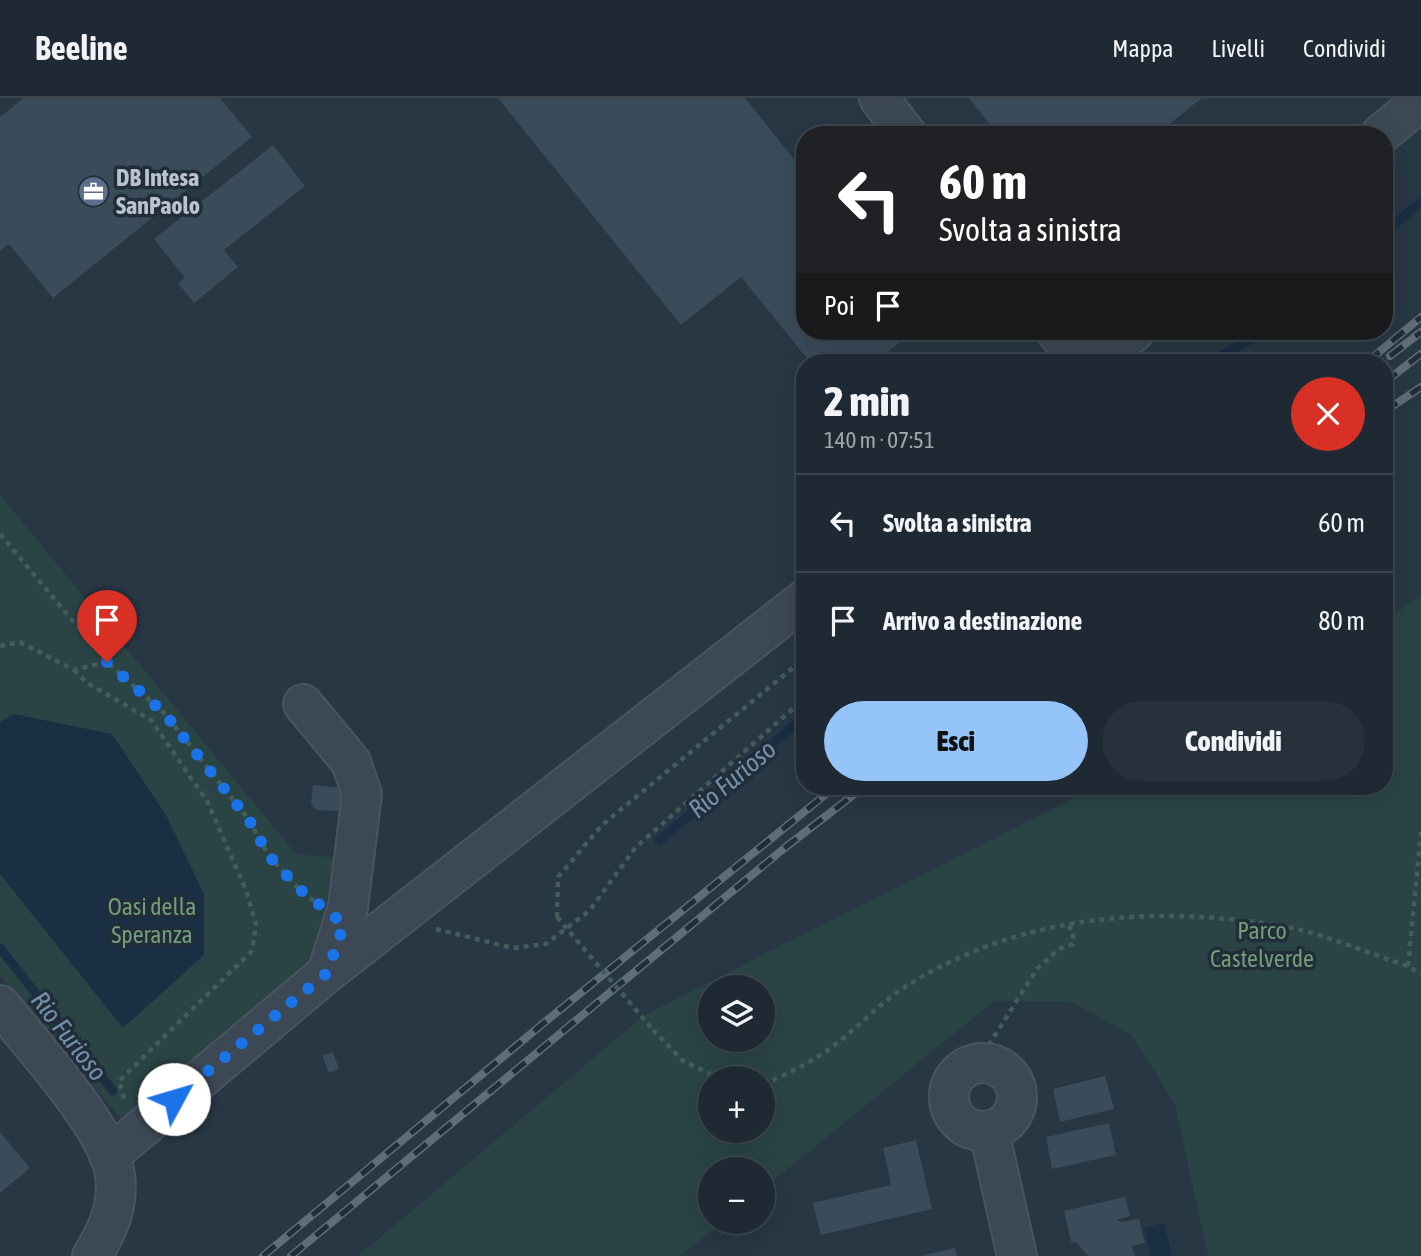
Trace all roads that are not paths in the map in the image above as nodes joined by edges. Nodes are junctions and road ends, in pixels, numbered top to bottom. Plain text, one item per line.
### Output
1 (879, 98) edge
2 (1421, 102) edge
3 (900, 126) edge
4 (1391, 126) edge
5 (1063, 340) edge
6 (1124, 340) edge
7 (1074, 354) edge
8 (1106, 354) edge
9 (796, 606) edge
10 (303, 704) dead end
11 (327, 973) junction
12 (0, 1005) edge
13 (978, 1062) road end
14 (121, 1144) junction
15 (92, 1256) edge
16 (1017, 1256) edge

1 - 3 street
2 - 4 street
5 - 7 street
6 - 8 street
9 - 11 street
10 - 11 street
11 - 14 street
12 - 14 street
13 - 16 street
14 - 15 street

